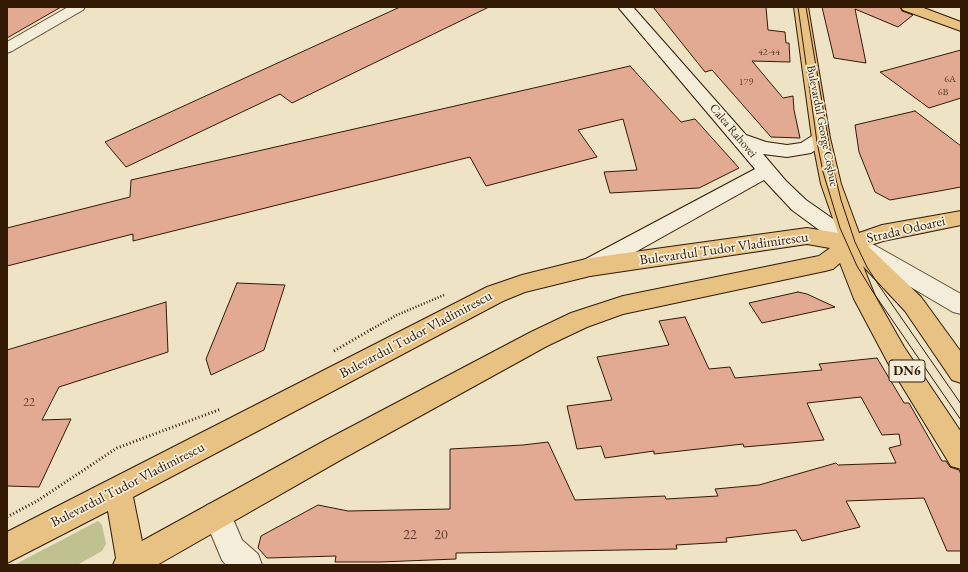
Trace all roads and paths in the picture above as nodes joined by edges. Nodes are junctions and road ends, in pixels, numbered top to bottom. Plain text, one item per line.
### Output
1 (78, 7) edge
2 (625, 7) edge
3 (801, 7) edge
4 (908, 7) edge
5 (961, 27) edge
6 (7, 48) edge
7 (821, 138) junction
8 (740, 139) junction
9 (766, 171) junction
10 (961, 218) edge
11 (852, 243) junction
12 (590, 267) junction
13 (961, 305) edge
14 (961, 372) edge
15 (118, 448) dead end
16 (961, 456) edge
17 (118, 491) junction
18 (218, 515) junction
19 (7, 517) edge
20 (7, 548) edge
21 (130, 564) edge
22 (247, 565) edge

1 - 6 street
2 - 8 street, Calea Rahovei
3 - 7 main road, Bulevardul George Coșbuc / DN6
4 - 5 main road
7 - 8 street
7 - 11 main road, Bulevardul George Coșbuc / DN6
8 - 9 street, Calea Rahovei
9 - 11 street, Calea Rahovei
9 - 12 street
10 - 11 main road, Strada Odoarei
11 - 12 main road, Bulevardul Tudor Vladimirescu
11 - 13 street
11 - 14 main road, Calea Rahovei / DN6
11 - 16 main road, DN6
11 - 18 main road, Bulevardul Tudor Vladimirescu
12 - 17 main road, Bulevardul Tudor Vladimirescu
15 - 19 path
17 - 20 main road, Bulevardul Tudor Vladimirescu
17 - 21 main road
18 - 21 main road, Bulevardul Tudor Vladimirescu
18 - 22 street

